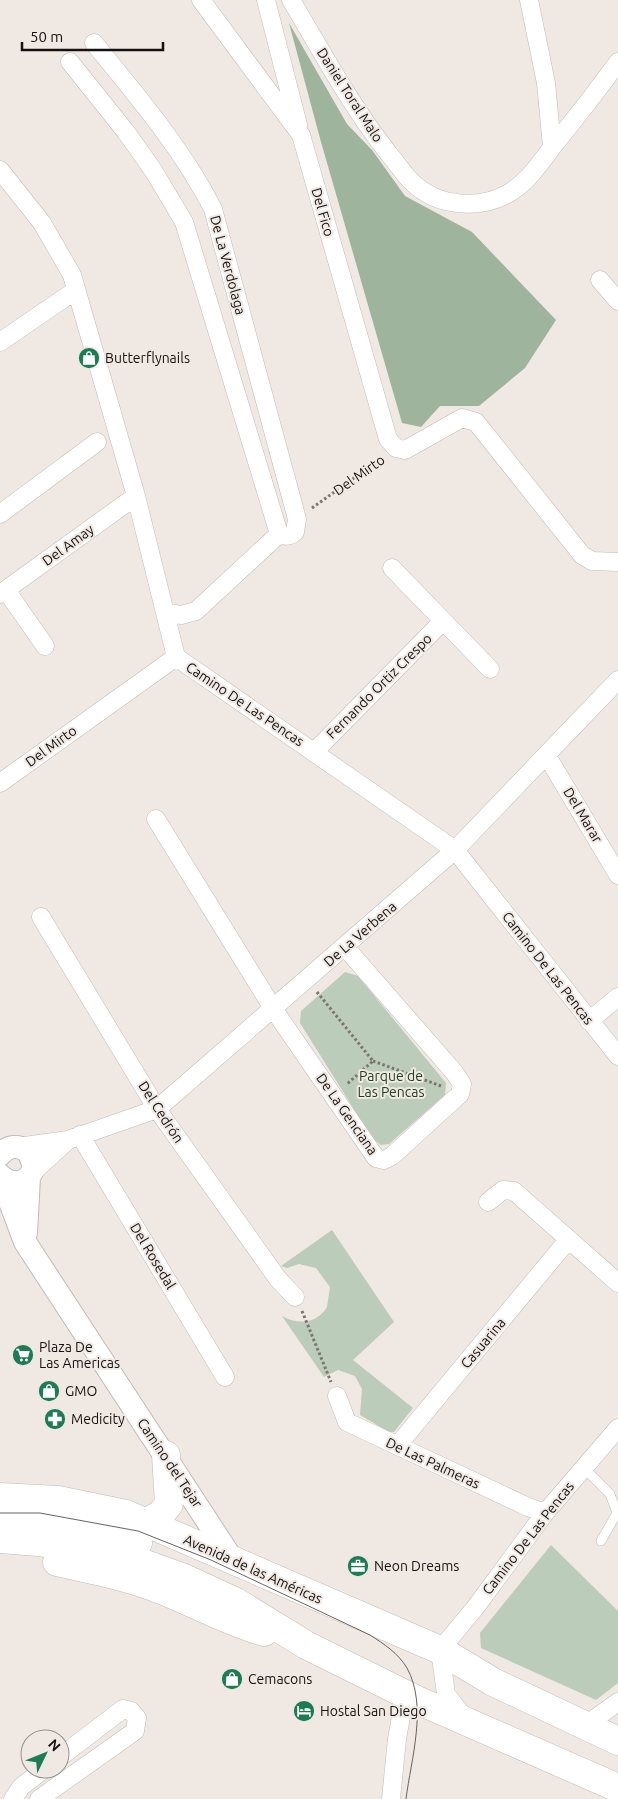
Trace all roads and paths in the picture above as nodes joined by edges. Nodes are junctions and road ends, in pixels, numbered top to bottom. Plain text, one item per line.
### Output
1 (201, 0) edge
2 (266, 0) edge
3 (291, 0) edge
4 (528, 0) edge
5 (94, 43) dead end
6 (70, 62) dead end
7 (618, 62) edge
8 (301, 135) junction
9 (552, 147) junction
10 (0, 170) edge
11 (600, 280) dead end
12 (76, 290) junction
13 (618, 301) edge
14 (0, 342) edge
15 (97, 442) dead end
16 (396, 448) junction
17 (136, 496) junction
18 (0, 514) edge
19 (297, 519) junction
20 (279, 534) junction
21 (618, 562) edge
22 (392, 568) dead end
23 (3, 592) edge
24 (165, 612) junction
25 (443, 621) junction
26 (45, 646) dead end
27 (176, 657) junction
28 (490, 669) dead end
29 (618, 680) edge
30 (314, 752) junction
31 (546, 756) junction
32 (0, 783) edge
33 (156, 819) dead end
34 (455, 850) junction
35 (618, 874) edge
36 (41, 917) dead end
37 (345, 947) junction
38 (318, 994) dead end
39 (618, 997) edge
40 (274, 1010) junction
41 (589, 1021) junction
42 (618, 1056) edge
43 (373, 1061) junction
44 (342, 1089) dead end
45 (460, 1094) junction
46 (157, 1109) junction
47 (74, 1138) junction
48 (8, 1145) edge
49 (31, 1174) junction
50 (0, 1175) edge
51 (488, 1202) dead end
52 (568, 1240) junction
53 (25, 1242) junction
54 (618, 1283) edge
55 (295, 1297) joint
56 (225, 1377) dead end
57 (336, 1396) joint
58 (618, 1428) edge
59 (397, 1446) junction
60 (166, 1454) junction
61 (584, 1468) junction
62 (0, 1497) edge
63 (545, 1513) junction
64 (0, 1519) edge
65 (146, 1523) junction
66 (0, 1539) edge
67 (601, 1541) dead end
68 (0, 1558) edge
69 (232, 1559) junction
70 (306, 1645) junction
71 (441, 1660) junction
72 (405, 1694) junction
73 (618, 1702) edge
74 (469, 1722) junction
75 (586, 1726) junction
76 (618, 1741) edge
77 (70, 1749) edge
78 (70, 1777) edge
79 (31, 1779) edge
80 (67, 1779) edge
81 (618, 1788) edge
82 (13, 1799) edge
83 (39, 1799) edge
84 (391, 1799) edge

1 - 8 street, Del Fico
2 - 8 street
3 - 9 street, Daniel Toral Malo
4 - 9 street
5 - 19 street, De La Verdolaga
6 - 20 street, De La Verdolaga
7 - 9 street, Daniel Toral Malo
8 - 16 street, Del Fico
10 - 12 street, Camino De Las Pencas
11 - 13 street
12 - 14 street
12 - 17 street, Camino De Las Pencas
15 - 18 street
16 - 19 path, Del Mirto
16 - 21 street, Del Mirto
17 - 23 street, Del Amay
17 - 24 street, Camino De Las Pencas
19 - 20 street
20 - 24 street
22 - 25 street, Fernando Ortiz Crespo
23 - 26 street
24 - 27 street, Camino De Las Pencas
25 - 28 street, Fernando Ortiz Crespo
25 - 30 street, Fernando Ortiz Crespo
27 - 30 street, Camino De Las Pencas
27 - 32 street, Del Mirto
29 - 31 street, De La Verbena
30 - 34 street, Camino De Las Pencas
31 - 34 street, De La Verbena
31 - 35 street, Del Marar
33 - 40 street, De La Genciana
34 - 37 street, De La Verbena
34 - 41 street, Camino De Las Pencas
36 - 46 street, Del Cedrón
37 - 40 street, De La Verbena
37 - 45 street
38 - 43 path
39 - 41 street
40 - 45 street, De La Genciana
40 - 46 street, De La Verbena
41 - 42 street, Camino De Las Pencas
43 - 44 path
43 - 45 path
46 - 47 street, De La Verbena
46 - 55 street, Del Cedrón
47 - 48 street, De La Verbena
47 - 49 street, De La Verbena
47 - 56 street, Del Rosedal
48 - 49 street
49 - 50 street
49 - 53 street
50 - 53 street, Camino del Tejar
51 - 52 street
52 - 54 street
52 - 59 street, Casuarina
53 - 60 street, Camino del Tejar
55 - 57 path
57 - 59 street, De Las Palmeras
58 - 61 street, Camino De Las Pencas
59 - 63 street, De Las Palmeras
60 - 65 main road
60 - 69 street, Camino del Tejar
61 - 63 street, Camino De Las Pencas
61 - 67 lane
62 - 65 main road, Avenida de las Américas
63 - 71 street, Camino De Las Pencas
64 - 71 main road, Avenida de las Américas
65 - 69 main road, Avenida de las Américas
66 - 70 main road
68 - 70 main road
69 - 71 main road, Avenida de las Américas
70 - 72 main road
71 - 74 street
71 - 75 main road, Avenida de las Américas
72 - 74 main road
72 - 84 street
73 - 75 street
74 - 81 main road
75 - 76 main road, Avenida de las Américas
77 - 78 street
79 - 82 street
80 - 83 street

